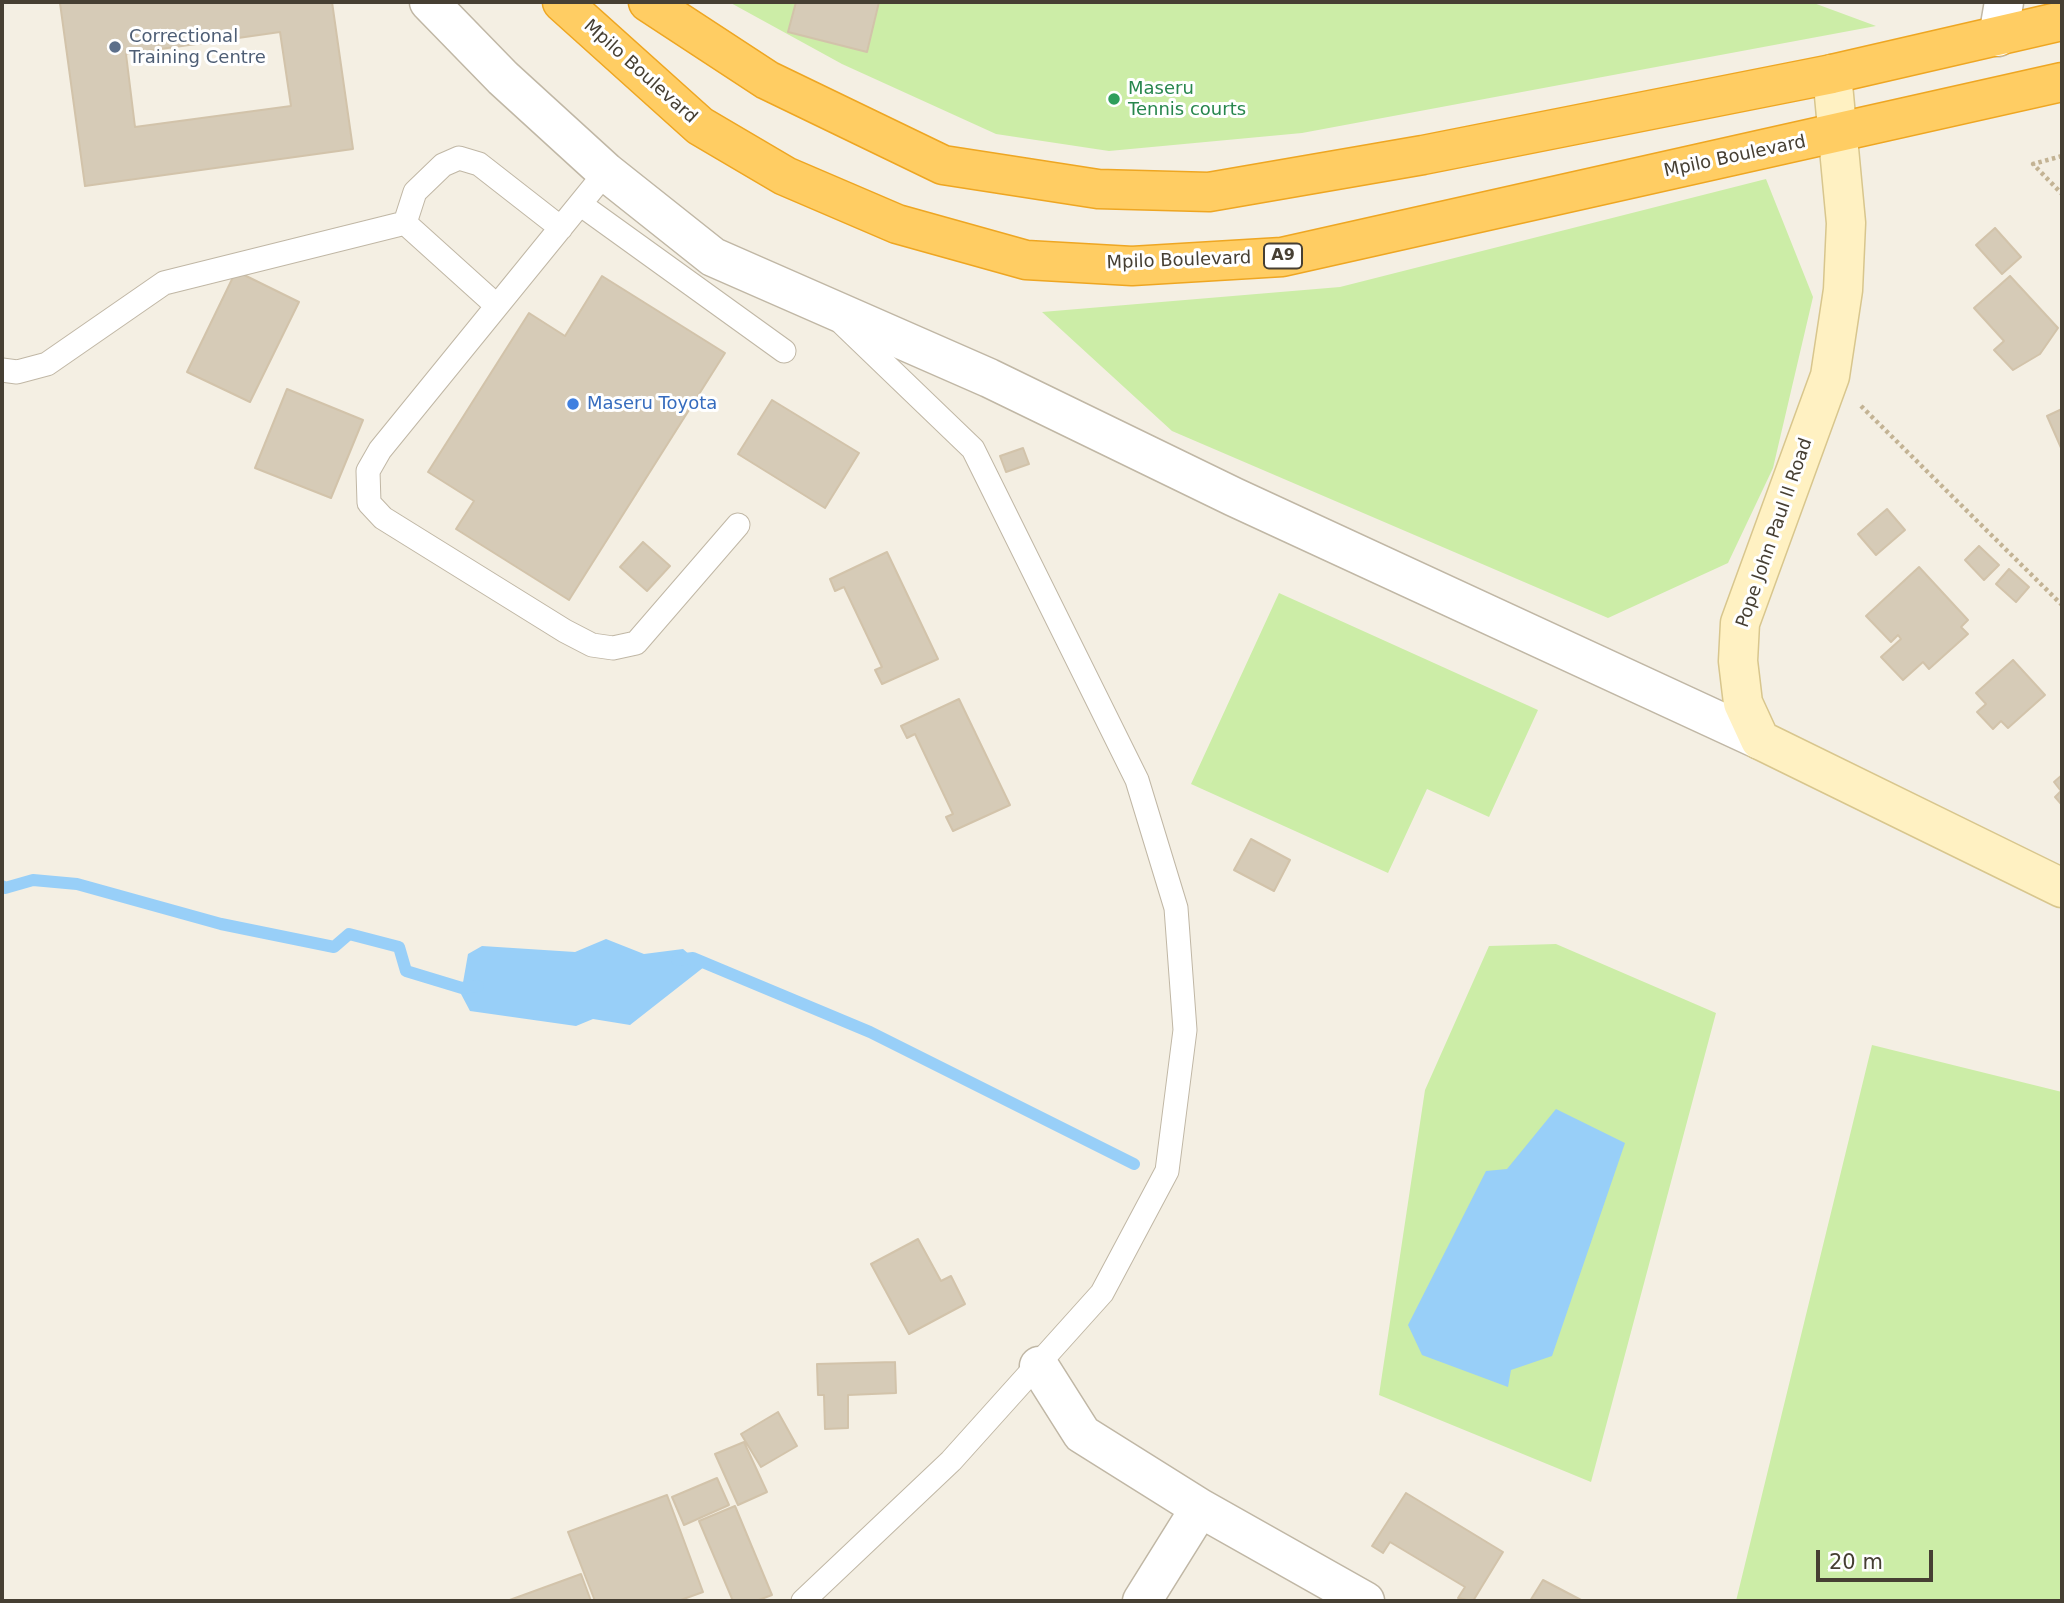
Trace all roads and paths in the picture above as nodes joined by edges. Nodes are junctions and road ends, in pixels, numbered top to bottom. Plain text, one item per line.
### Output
1 (429, 2) edge
2 (562, 2) edge
3 (648, 2) edge
4 (2001, 20) edge
5 (2062, 21) edge
6 (1832, 74) junction
7 (2062, 82) edge
8 (1838, 134) junction
9 (2062, 156) edge
10 (606, 172) junction
11 (2062, 194) edge
12 (580, 204) junction
13 (405, 223) junction
14 (561, 228) junction
15 (820, 302) junction
16 (497, 306) junction
17 (784, 351) dead end
18 (2, 370) edge
19 (1830, 376) junction
20 (738, 525) dead end
21 (2062, 605) edge
22 (1760, 740) junction
23 (2062, 888) edge
24 (1039, 1366) junction
25 (1200, 1508) junction
26 (803, 1601) edge
27 (1142, 1601) edge
28 (1365, 1601) edge

1 - 10 street
2 - 8 highway, Mpilo Boulevard / A9
3 - 6 highway
4 - 5 highway
4 - 6 highway
6 - 8 main road, Pope John Paul II Road
7 - 8 highway, Mpilo Boulevard / A9
8 - 19 main road, Pope John Paul II Road
9 - 11 path
10 - 12 lane
10 - 15 street
12 - 14 lane
12 - 17 lane
13 - 14 lane
13 - 16 lane
13 - 18 lane
14 - 16 lane
15 - 22 street
15 - 24 lane
16 - 20 lane
19 - 21 path
19 - 22 main road, Pope John Paul II Road
22 - 23 main road
24 - 25 street
24 - 26 lane
25 - 27 street
25 - 28 street

